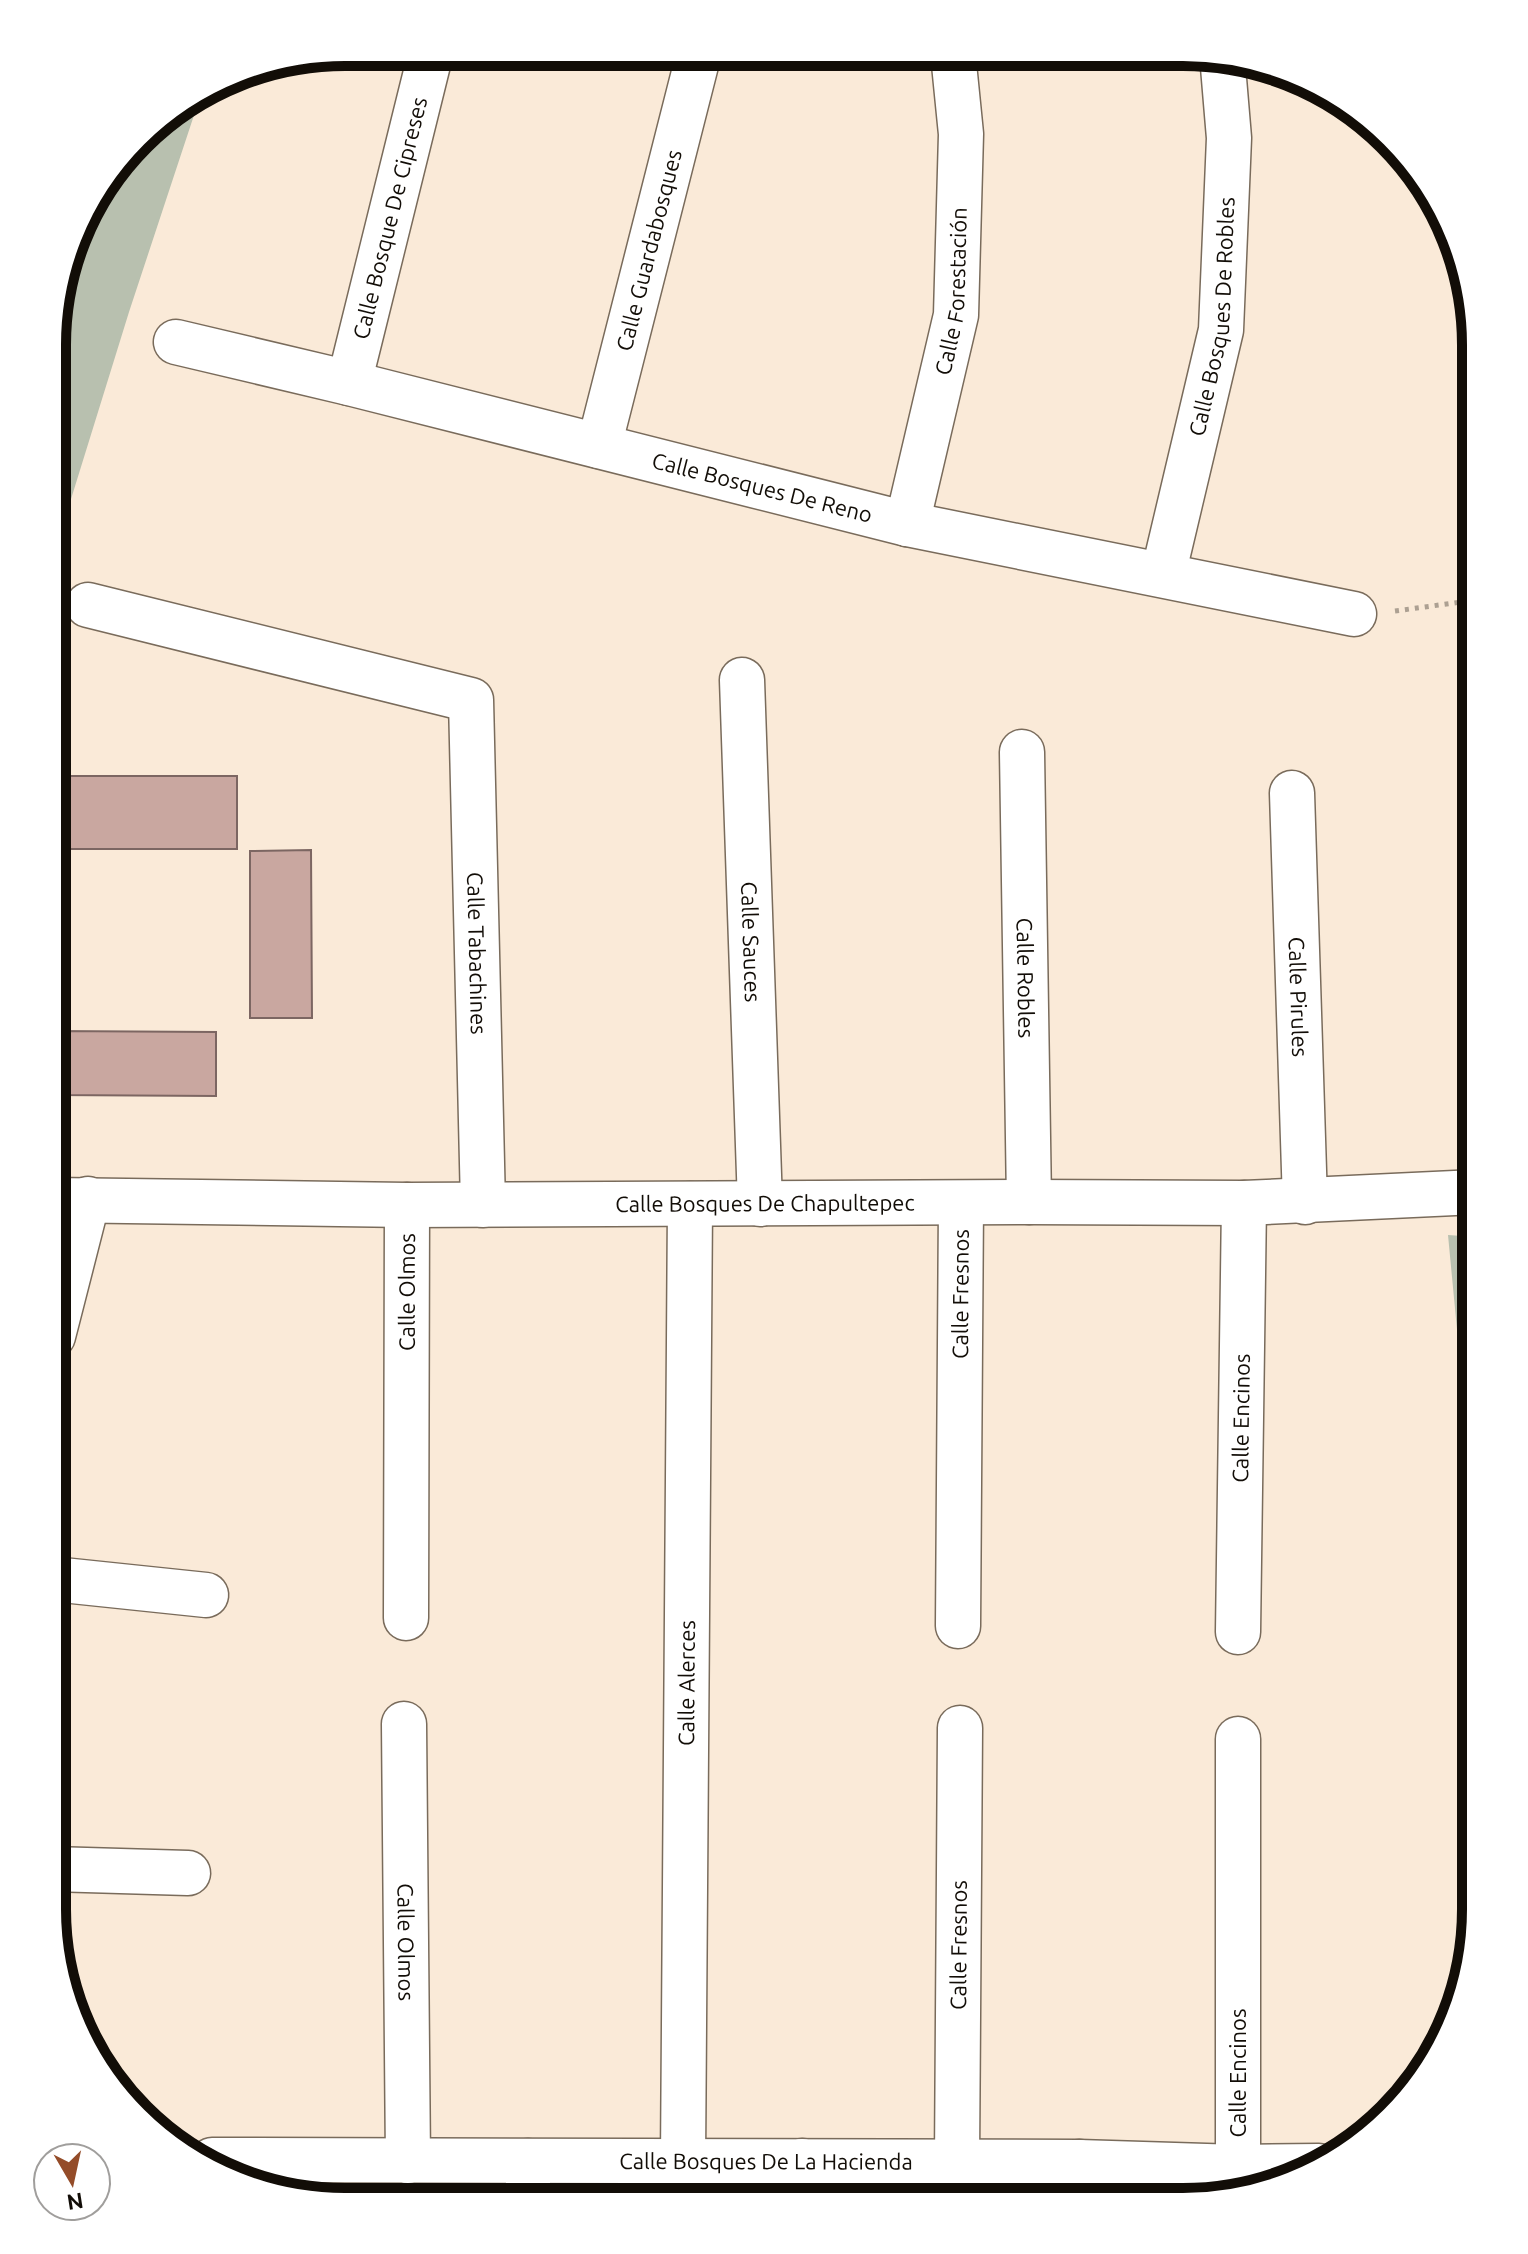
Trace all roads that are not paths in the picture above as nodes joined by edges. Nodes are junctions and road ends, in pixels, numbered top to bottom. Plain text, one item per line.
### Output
1 (954, 66) edge
2 (427, 67) edge
3 (696, 67) edge
4 (1223, 69) edge
5 (176, 342) dead end
6 (349, 383) junction
7 (599, 446) junction
8 (907, 524) junction
9 (1163, 575) junction
10 (88, 605) dead end
11 (1354, 614) road end
12 (742, 680) dead end
13 (1022, 752) dead end
14 (1292, 793) dead end
15 (1461, 1193) edge
16 (71, 1199) edge
17 (1029, 1202) junction
18 (1305, 1202) junction
19 (961, 1203) junction
20 (1244, 1203) junction
21 (690, 1204) junction
22 (760, 1204) junction
23 (407, 1205) junction
24 (483, 1205) junction
25 (66, 1237) edge
26 (66, 1580) edge
27 (206, 1595) dead end
28 (406, 1618) dead end
29 (958, 1626) dead end
30 (1238, 1632) dead end
31 (404, 1724) dead end
32 (960, 1728) dead end
33 (1238, 1739) dead end
34 (66, 1869) edge
35 (188, 1873) dead end
36 (408, 2161) junction
37 (683, 2161) junction
38 (957, 2161) junction
39 (237, 2166) edge
40 (1289, 2166) edge
41 (1238, 2167) junction
42 (258, 2170) edge
43 (528, 2181) edge
44 (802, 2181) edge
45 (1079, 2182) edge

1 - 8 street, Calle Forestación
2 - 6 street, Calle Bosque De Cipreses
3 - 7 street, Calle Guardabosques
4 - 9 street, Calle Bosques De Robles
5 - 6 street, Calle Bosques De Reno
6 - 7 street, Calle Bosques De Reno
7 - 8 street, Calle Bosques De Reno
8 - 9 street, Calle Bosques De Reno
9 - 11 street, Calle Bosques De Reno
10 - 24 street, Calle Tabachines
12 - 22 street, Calle Sauces
13 - 17 street, Calle Robles
14 - 18 street, Calle Pirules
15 - 18 street, Calle Bosques De Chapultepec
16 - 23 street, Calle Bosques De Chapultepec
16 - 25 street
17 - 19 street, Calle Bosques De Chapultepec
17 - 20 street, Calle Bosques De Chapultepec
18 - 20 street, Calle Bosques De Chapultepec
19 - 22 street, Calle Bosques De Chapultepec
19 - 29 street, Calle Fresnos
20 - 30 street, Calle Encinos
21 - 22 street, Calle Bosques De Chapultepec
21 - 24 street, Calle Bosques De Chapultepec
21 - 37 street, Calle Alerces
23 - 24 street, Calle Bosques De Chapultepec
23 - 28 street, Calle Olmos
26 - 27 street
31 - 36 street, Calle Olmos
32 - 38 street, Calle Fresnos
33 - 41 street, Calle Encinos
34 - 35 street
36 - 42 street, Calle Bosques De La Hacienda
36 - 43 street, Calle Bosques De La Hacienda
37 - 43 street, Calle Bosques De La Hacienda
37 - 44 street, Calle Bosques De La Hacienda
38 - 44 street, Calle Bosques De La Hacienda
38 - 45 street, Calle Bosques De La Hacienda
39 - 42 street, Calle Bosques De La Hacienda
40 - 41 street, Calle Bosques De La Hacienda
41 - 45 street, Calle Bosques De La Hacienda

